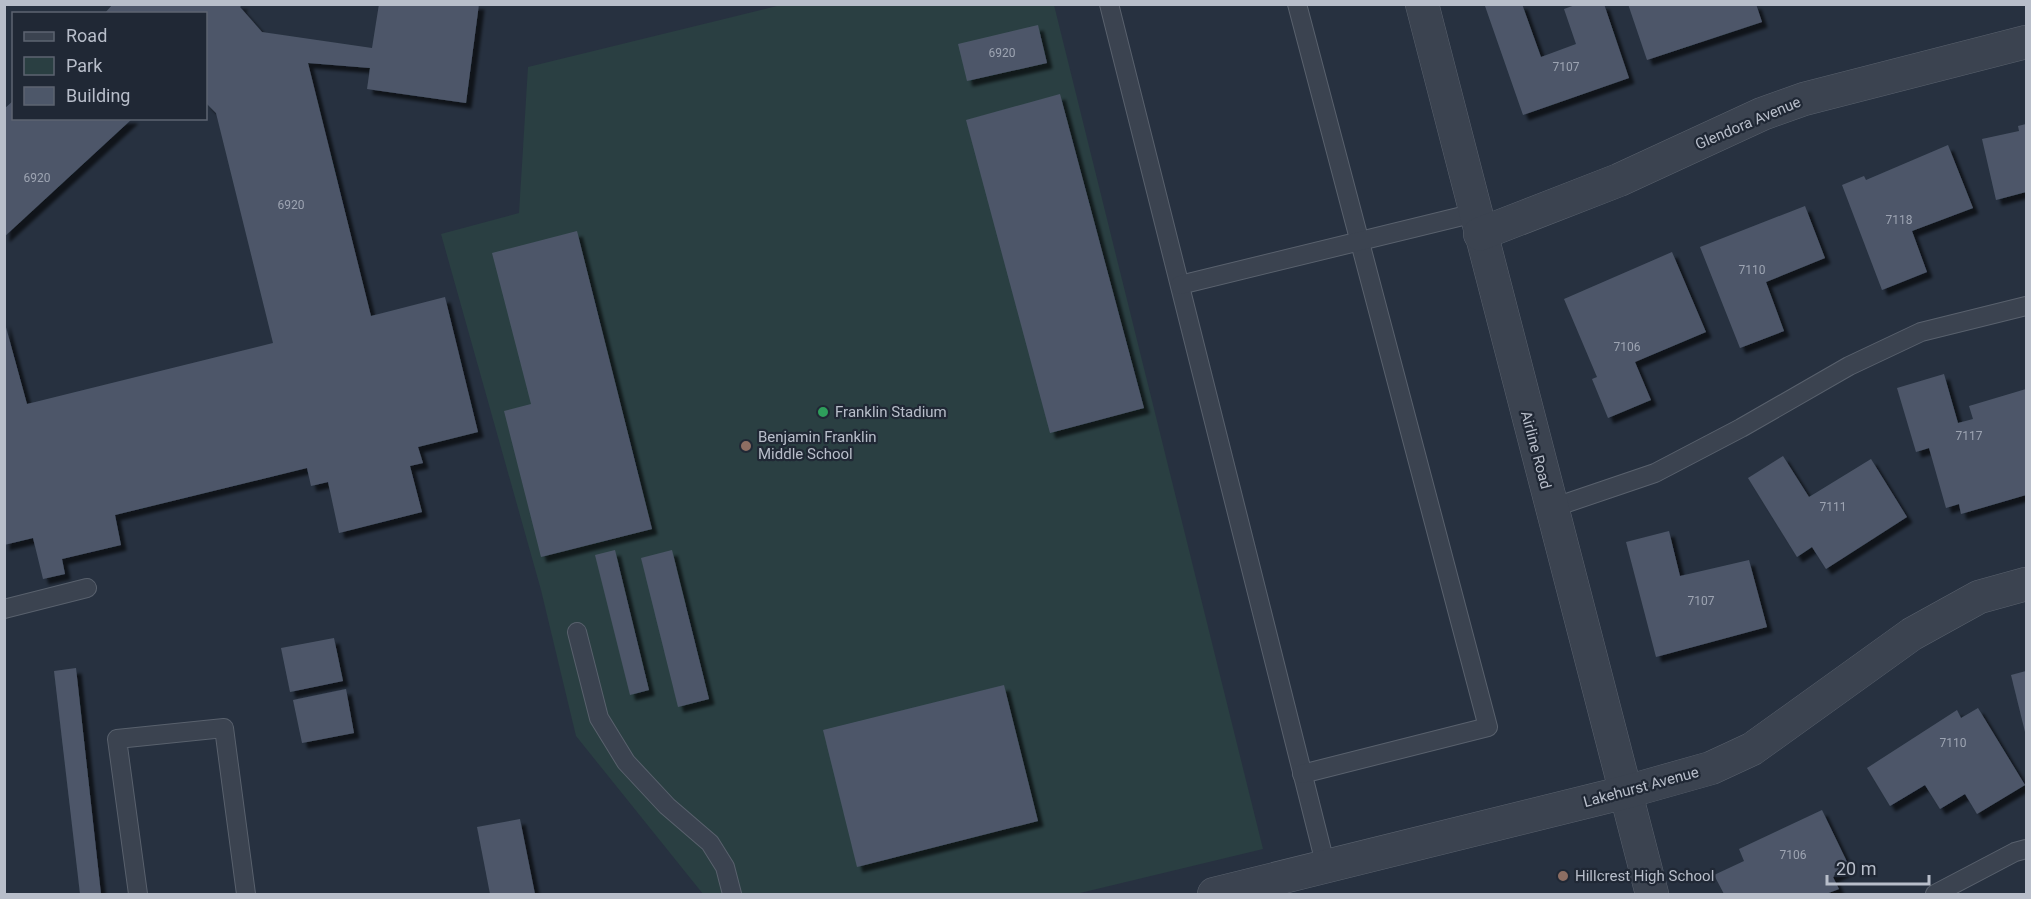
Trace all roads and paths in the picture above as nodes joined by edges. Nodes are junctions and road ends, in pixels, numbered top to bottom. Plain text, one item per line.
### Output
1 (1109, 4) edge
2 (1297, 4) edge
3 (1422, 4) edge
4 (2026, 42) edge
5 (1478, 223) junction
6 (1359, 242) junction
7 (1180, 285) junction
8 (2026, 306) edge
9 (1552, 508) junction
10 (2026, 584) edge
11 (87, 588) dead end
12 (4, 609) edge
13 (576, 632) dead end
14 (1302, 774) junction
15 (1626, 792) junction
16 (2026, 849) edge
17 (1326, 867) junction
18 (138, 894) edge
19 (246, 894) edge
20 (732, 894) edge
21 (1214, 894) edge
22 (1652, 894) edge
23 (1935, 894) edge

1 - 7 lane
2 - 6 lane
3 - 5 street, Airline Road
4 - 5 street, Glendora Avenue
5 - 6 lane
5 - 9 street, Airline Road
6 - 7 lane
6 - 14 lane
7 - 14 lane
8 - 9 lane
9 - 15 street, Airline Road
10 - 15 street, Lakehurst Avenue
11 - 12 lane
13 - 20 lane
14 - 17 lane
15 - 17 street, Lakehurst Avenue
15 - 22 street, Airline Road
16 - 23 lane
17 - 21 street, Lakehurst Avenue
18 - 19 lane

